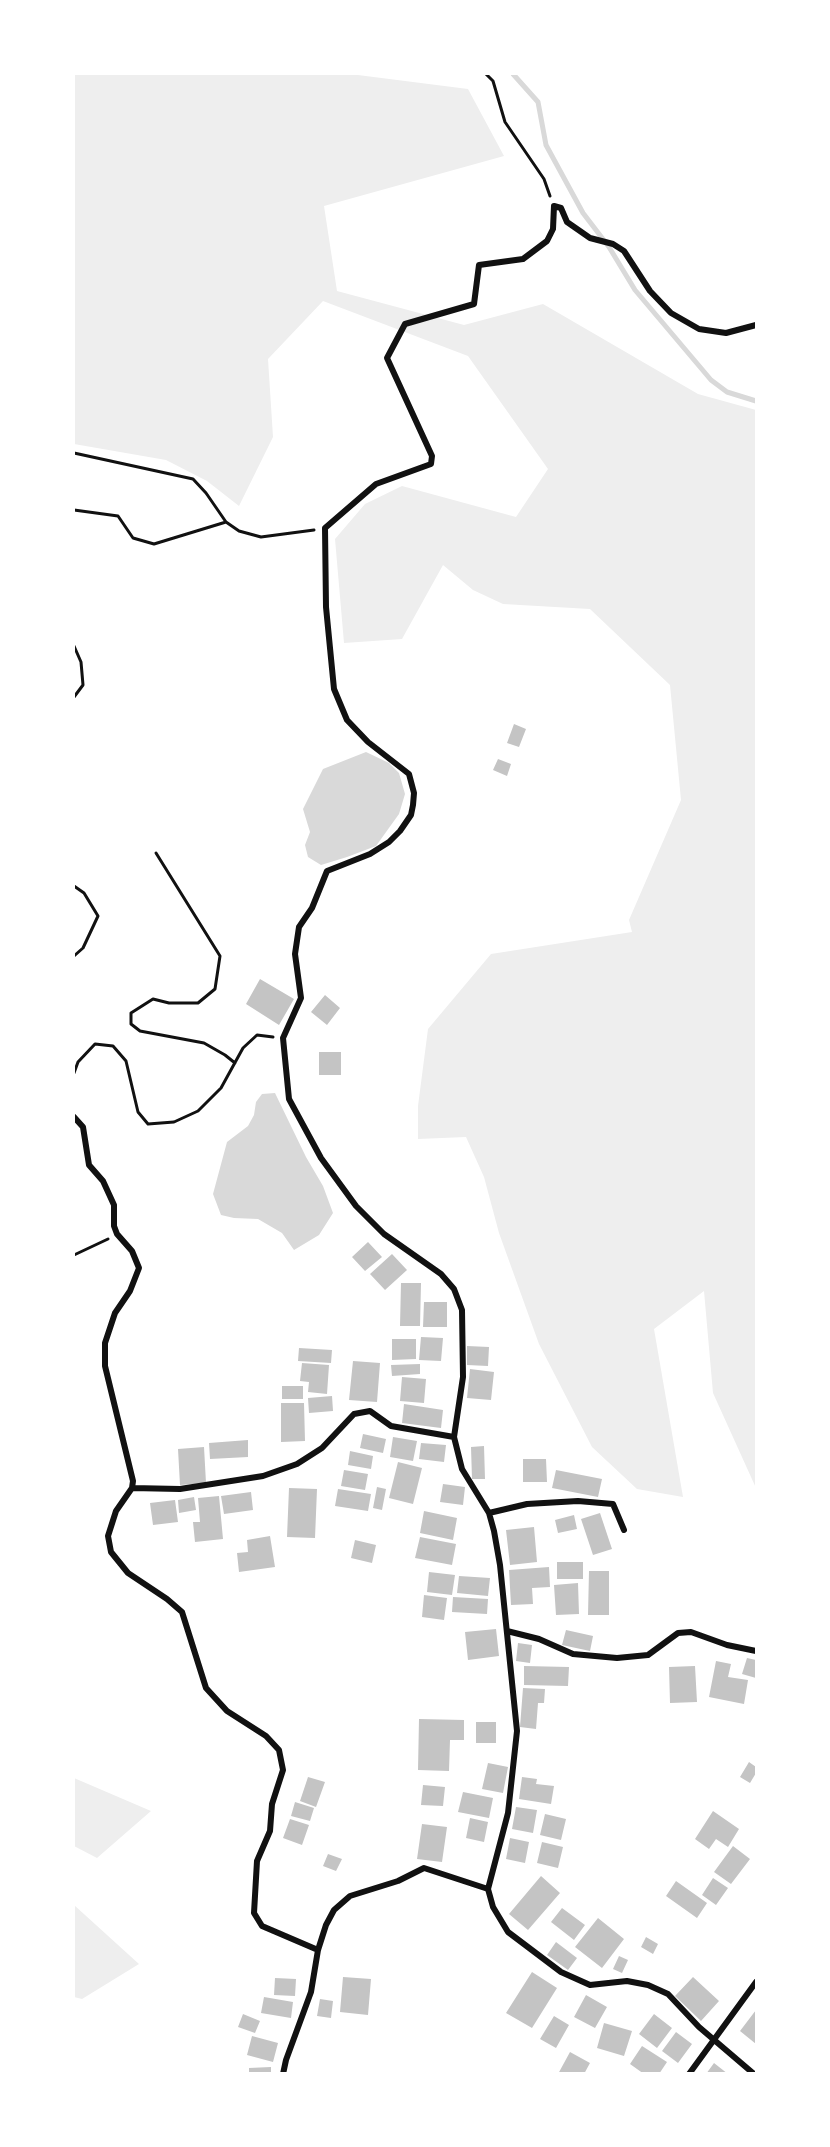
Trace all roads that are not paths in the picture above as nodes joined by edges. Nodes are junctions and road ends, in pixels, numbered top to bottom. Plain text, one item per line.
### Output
1 (756, 325) edge
2 (74, 1117) edge
3 (454, 1437) junction
4 (132, 1488) junction
5 (489, 1513) junction
6 (624, 1530) dead end
7 (507, 1631) junction
8 (756, 1651) edge
9 (488, 1889) junction
10 (318, 1950) junction
11 (756, 1983) edge
12 (715, 2039) junction
13 (283, 2073) edge
14 (689, 2073) edge
15 (754, 2073) edge

1 - 3 street
2 - 4 street
3 - 4 street
3 - 5 street
4 - 10 street
5 - 6 street
5 - 7 street
7 - 8 street
7 - 9 street
9 - 10 street
9 - 12 street
10 - 13 street
11 - 12 street
12 - 14 street
12 - 15 street

